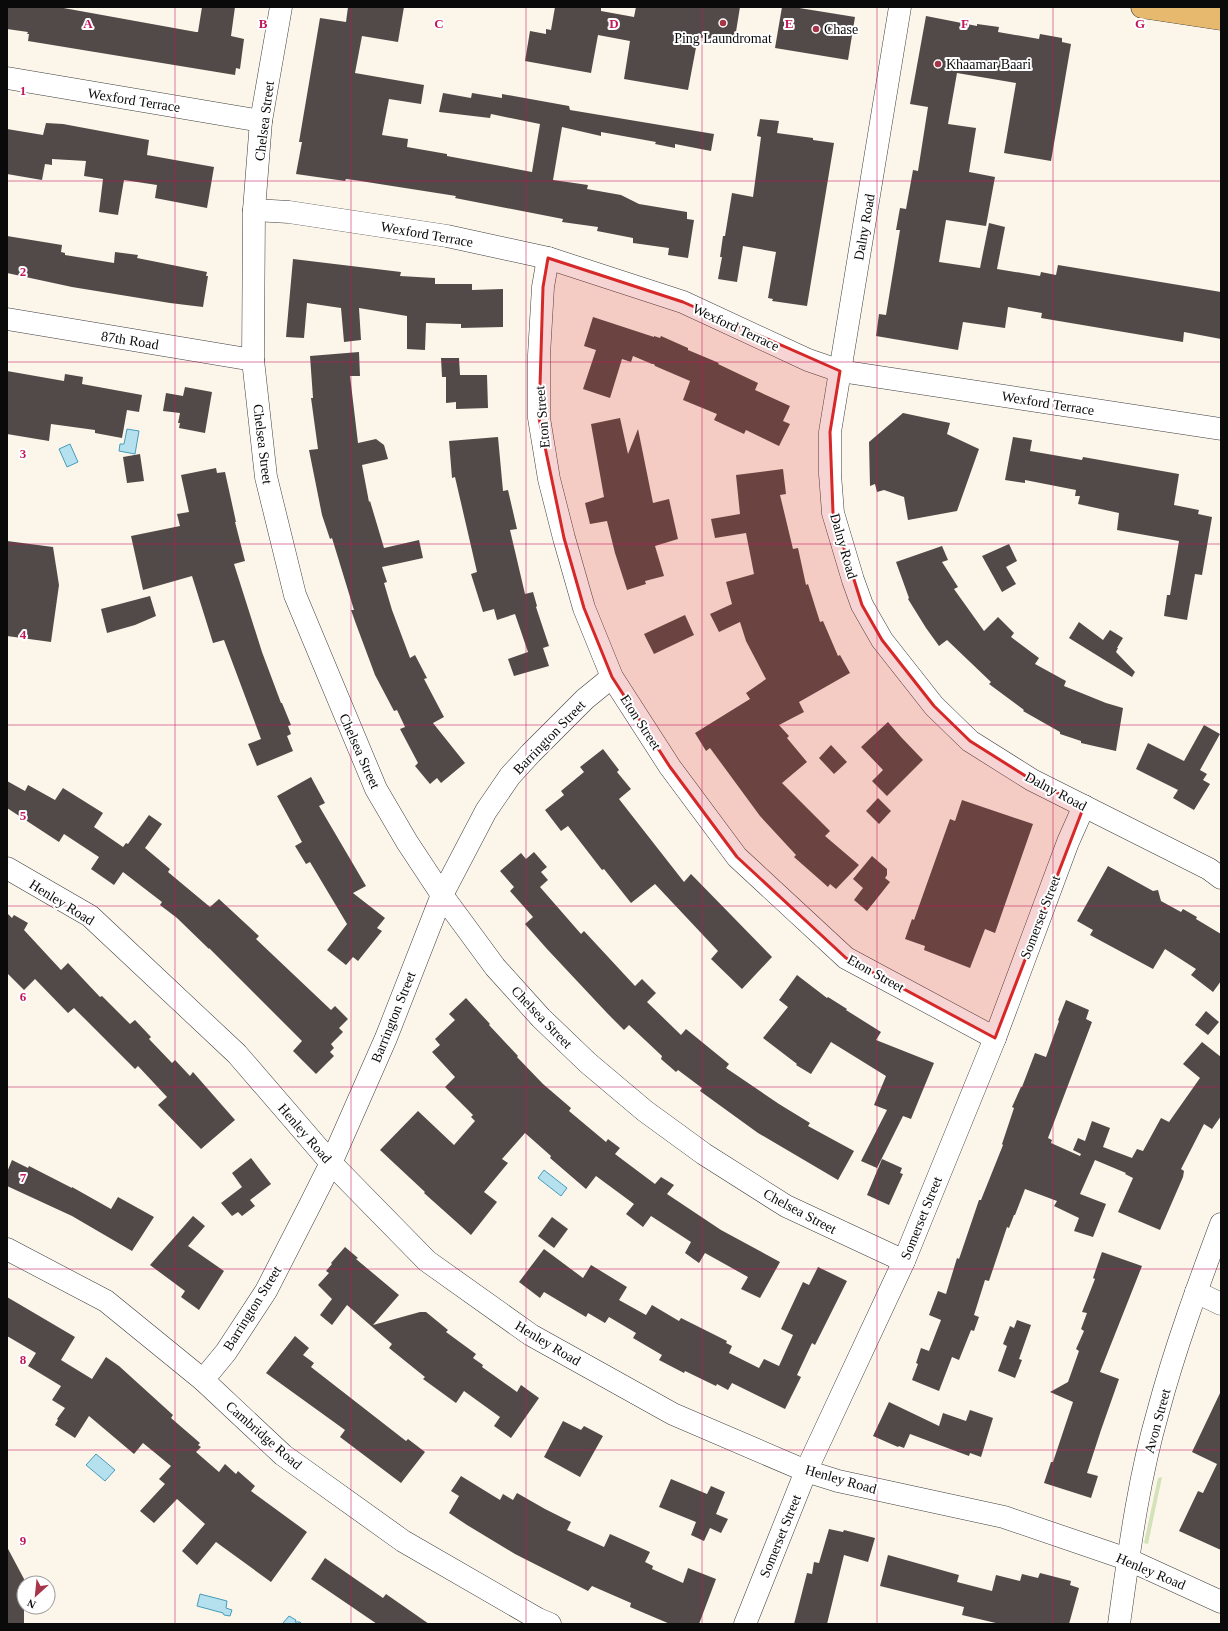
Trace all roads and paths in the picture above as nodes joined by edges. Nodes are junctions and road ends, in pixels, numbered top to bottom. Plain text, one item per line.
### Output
1 (281, 7) edge
2 (900, 7) edge
3 (1142, 7) edge
4 (1221, 19) edge
5 (7, 78) edge
6 (261, 121) junction
7 (254, 210) junction
8 (548, 258) junction
9 (7, 319) edge
10 (253, 360) junction
11 (840, 371) junction
12 (1221, 429) edge
13 (612, 677) junction
14 (1084, 806) junction
15 (7, 868) edge
16 (1221, 878) edge
17 (442, 895) junction
18 (995, 1038) junction
19 (331, 1163) junction
20 (1221, 1224) edge
21 (7, 1249) edge
22 (904, 1261) junction
23 (1196, 1292) junction
24 (1221, 1304) edge
25 (203, 1380) junction
26 (806, 1471) junction
27 (1127, 1559) junction
28 (1221, 1602) edge
29 (550, 1624) edge
30 (745, 1624) edge
31 (1119, 1624) edge

1 - 6 street, Chelsea Street
2 - 11 street, Dalny Road
3 - 4 main road
5 - 6 street, Wexford Terrace
6 - 7 street, Chelsea Street
7 - 8 street, Wexford Terrace
7 - 10 street, Chelsea Street
8 - 11 street, Wexford Terrace
8 - 13 street, Eton Street
9 - 10 street, 87th Road
10 - 17 street, Chelsea Street
11 - 12 street, Wexford Terrace
11 - 14 street, Dalny Road
13 - 17 street, Barrington Street
13 - 18 street, Eton Street
14 - 16 street, Dalny Road
14 - 18 street, Somerset Street
15 - 19 street, Henley Road
17 - 19 street, Barrington Street
17 - 22 street, Chelsea Street
18 - 22 street, Somerset Street
19 - 25 street, Barrington Street
19 - 26 street, Henley Road
20 - 23 street, Avon Street
21 - 25 street, Cambridge Road
22 - 26 street, Somerset Street
23 - 24 street
23 - 27 street, Avon Street
25 - 29 street, Cambridge Road
26 - 27 street, Henley Road
26 - 30 street, Somerset Street
27 - 28 street, Henley Road
27 - 31 street, Avon Street

